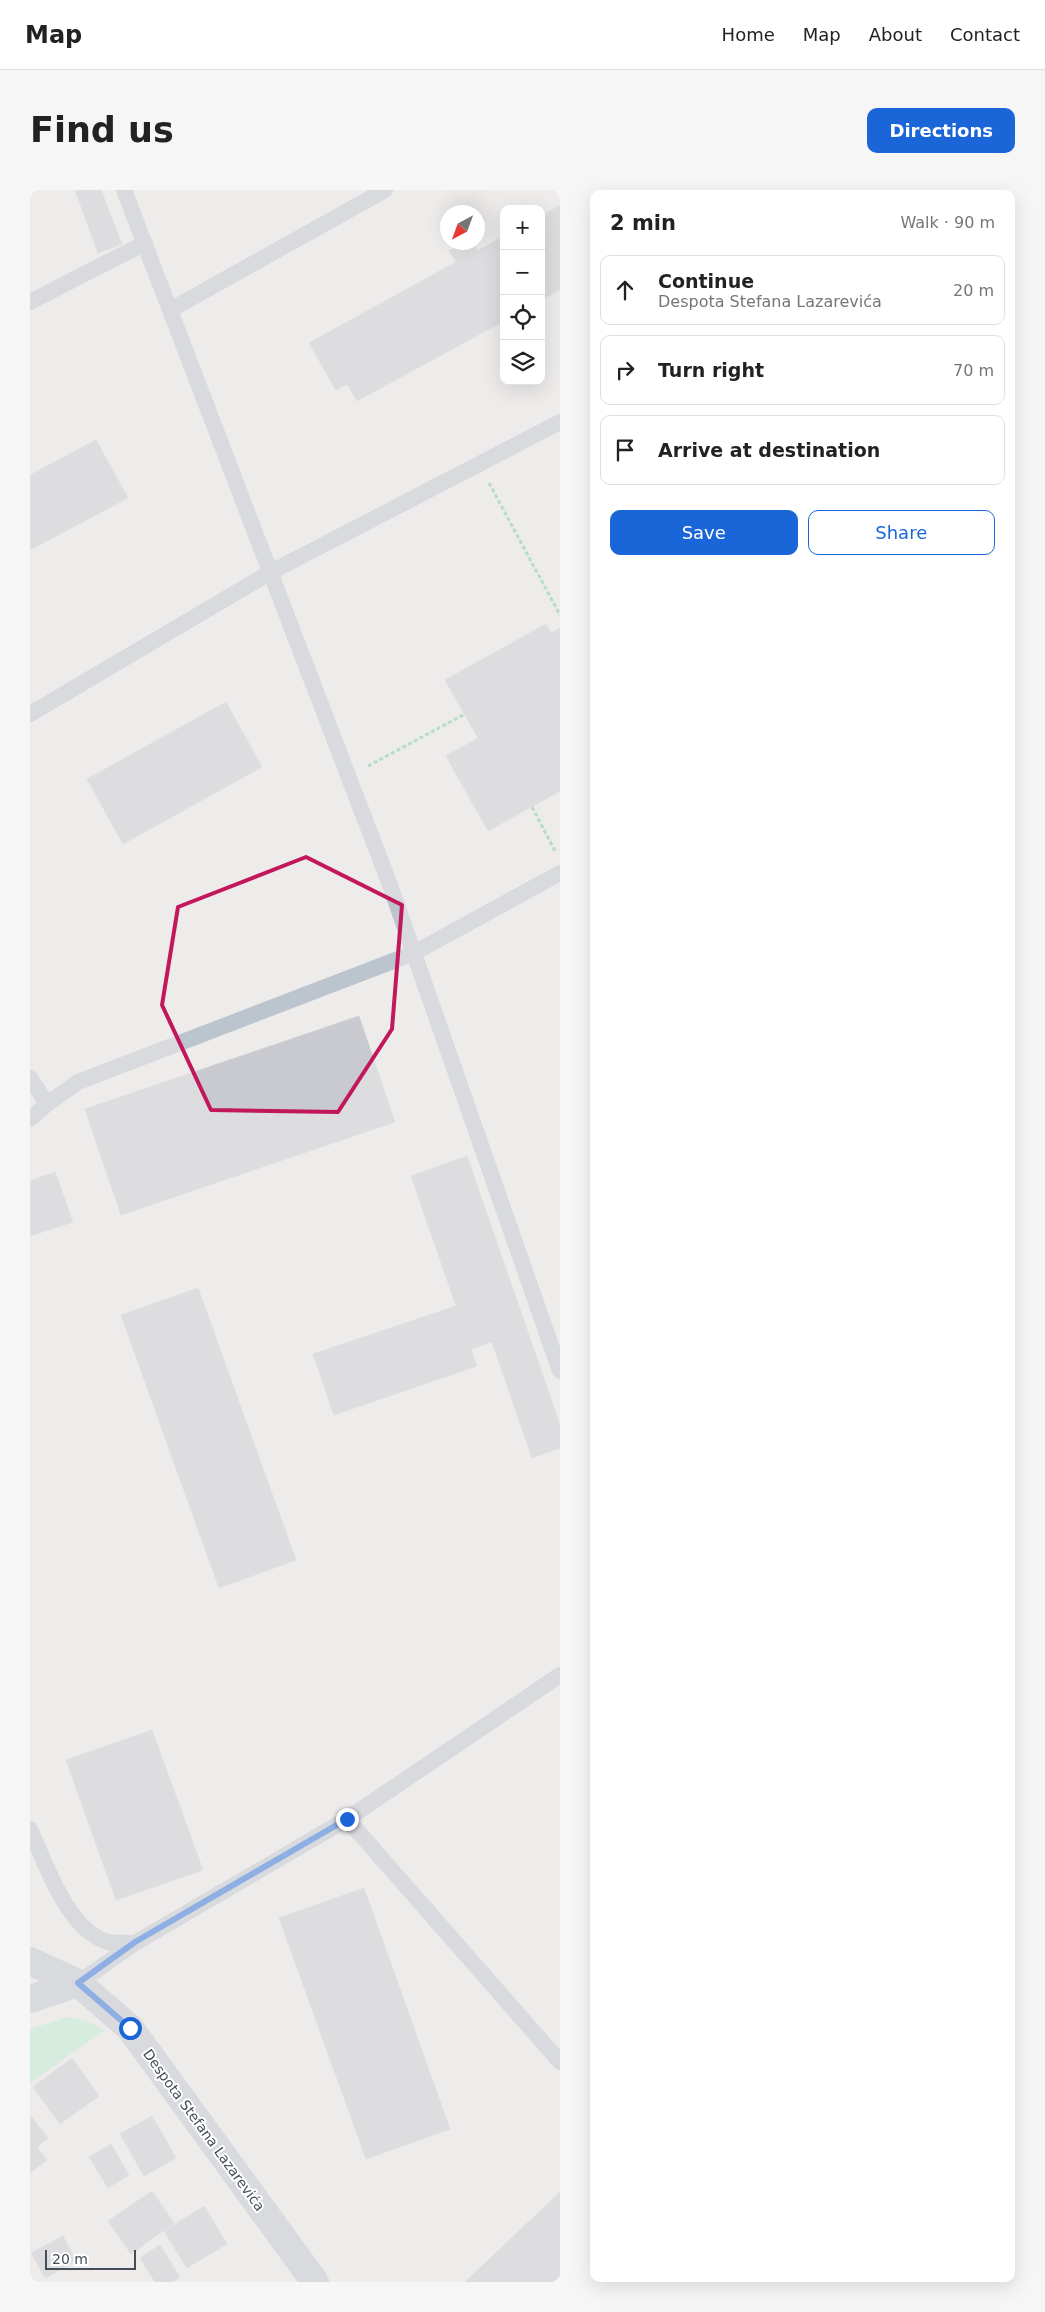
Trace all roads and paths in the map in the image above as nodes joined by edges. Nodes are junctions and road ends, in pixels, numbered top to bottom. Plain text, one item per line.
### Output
1 (124, 190) edge
2 (385, 190) edge
3 (144, 243) junction
4 (30, 302) edge
5 (170, 310) junction
6 (560, 422) edge
7 (479, 464) junction
8 (271, 572) junction
9 (560, 615) edge
10 (30, 714) edge
11 (465, 714) dead end
12 (349, 777) junction
13 (532, 807) dead end
14 (560, 860) edge
15 (560, 873) edge
16 (414, 954) junction
17 (30, 1078) edge
18 (47, 1104) junction
19 (30, 1119) edge
20 (560, 1371) edge
21 (560, 1675) edge
22 (347, 1819) junction
23 (30, 1829) edge
24 (135, 1942) junction
25 (30, 1962) edge
26 (78, 1983) junction
27 (30, 1999) edge
28 (560, 2062) edge
29 (315, 2282) edge

1 - 3 lane
2 - 5 lane
3 - 4 lane
3 - 5 lane
5 - 8 lane
6 - 7 lane
7 - 8 lane
7 - 9 path
8 - 10 lane
8 - 12 lane
11 - 12 path
12 - 16 lane
13 - 14 path
15 - 16 lane
16 - 18 lane
16 - 20 lane
17 - 18 lane
18 - 19 lane
21 - 22 lane
22 - 24 lane
22 - 28 lane
23 - 24 lane
24 - 26 lane
25 - 26 street, Despota Stefana Lazarevića
26 - 27 street
26 - 29 street, Despota Stefana Lazarevića

